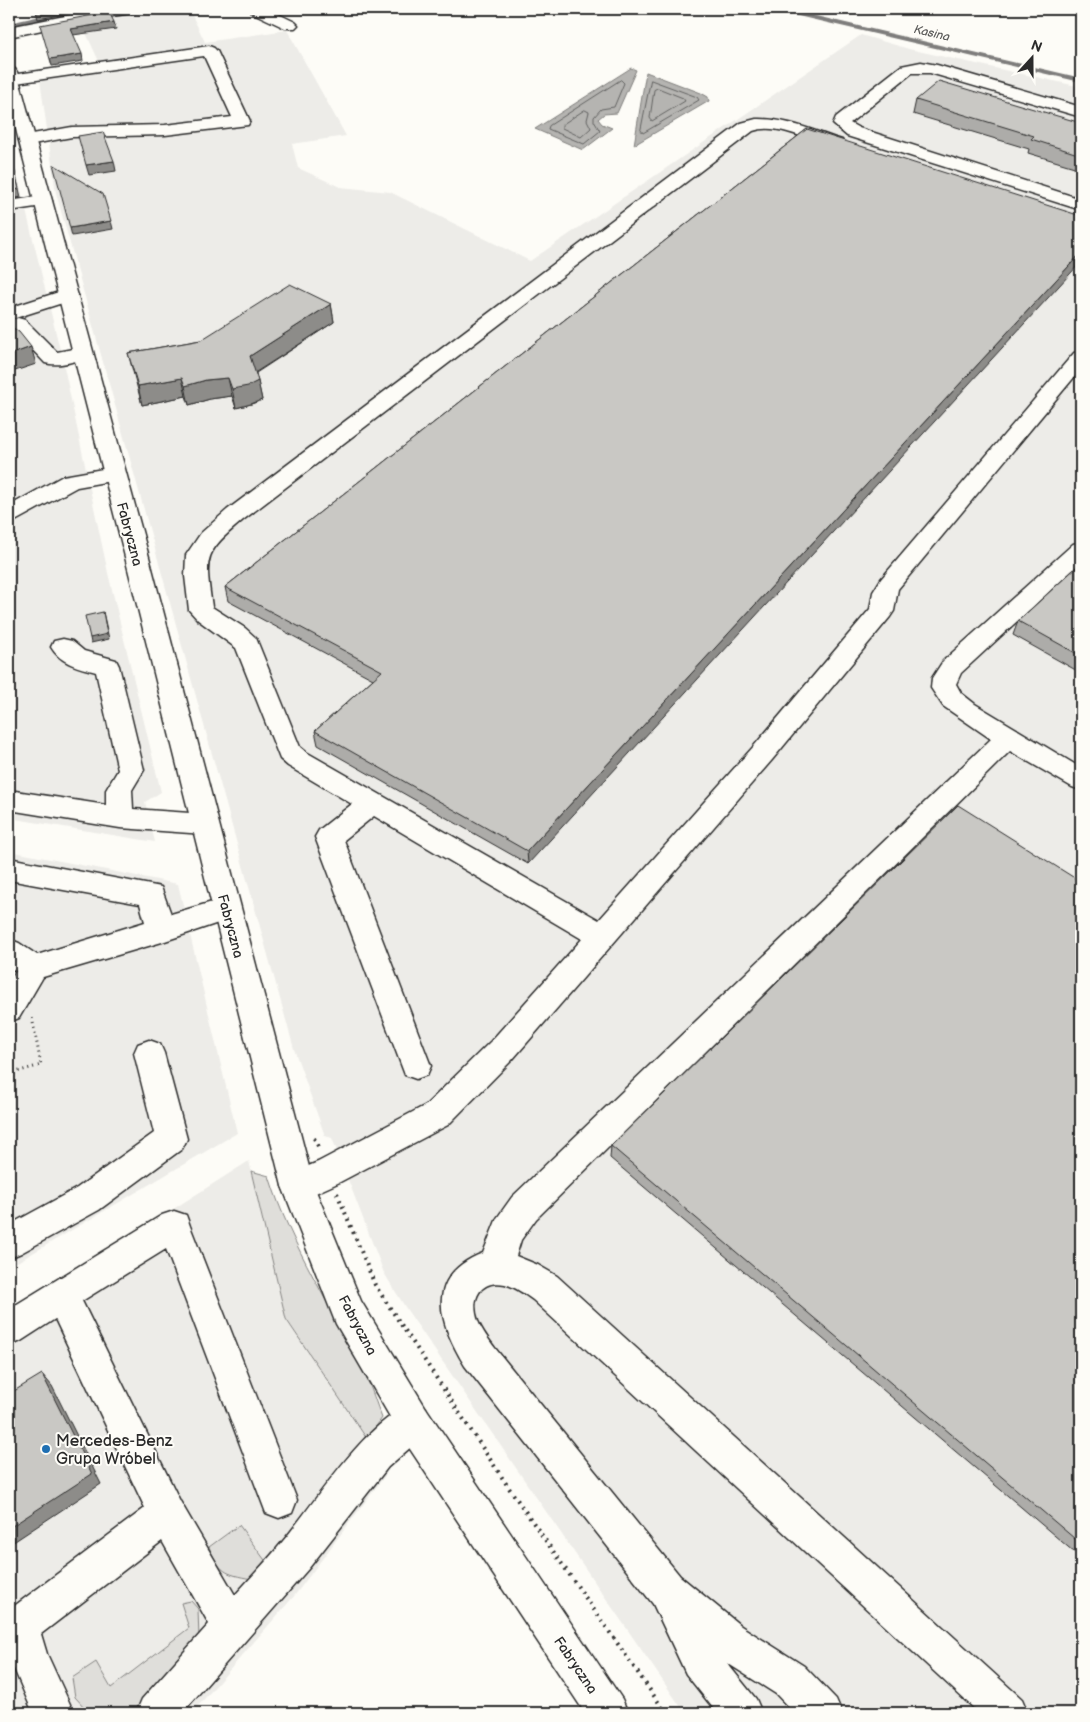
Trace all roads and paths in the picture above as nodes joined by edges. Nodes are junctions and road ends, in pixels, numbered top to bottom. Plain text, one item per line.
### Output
1 (130, 9) edge
2 (256, 9) edge
3 (290, 25) dead end
4 (9, 32) edge
5 (10, 76) edge
6 (1081, 112) edge
7 (27, 140) junction
8 (43, 201) junction
9 (1081, 205) edge
10 (9, 206) edge
11 (1081, 223) edge
12 (68, 295) junction
13 (13, 319) edge
14 (83, 353) junction
15 (1081, 357) edge
16 (114, 474) junction
17 (9, 515) edge
18 (1081, 550) edge
19 (63, 647) dead end
20 (1009, 737) junction
21 (1081, 780) edge
22 (9, 800) edge
23 (372, 803) junction
24 (120, 818) junction
25 (204, 824) junction
26 (9, 869) edge
27 (226, 909) junction
28 (162, 930) junction
29 (601, 936) junction
30 (9, 951) edge
31 (33, 968) junction
32 (20, 1012) edge
33 (149, 1053) dead end
34 (416, 1066) dead end
35 (9, 1074) edge
36 (311, 1128) dead end
37 (313, 1179) junction
38 (9, 1242) edge
39 (497, 1266) junction
40 (61, 1295) junction
41 (9, 1329) edge
42 (412, 1421) junction
43 (279, 1500) dead end
44 (167, 1514) junction
45 (666, 1590) junction
46 (231, 1626) junction
47 (54, 1713) edge
48 (156, 1713) edge
49 (608, 1713) edge
50 (666, 1713) edge
51 (742, 1713) edge
52 (822, 1713) edge
53 (1008, 1713) edge

1 - 4 main road
2 - 3 main road
5 - 7 main road, Fabryczna
5 - 7 main road
6 - 9 main road
7 - 8 main road, Fabryczna
8 - 10 main road
8 - 12 main road, Fabryczna
11 - 23 main road
12 - 13 main road
12 - 14 main road, Fabryczna
13 - 14 main road
14 - 16 main road, Fabryczna
15 - 29 main road
16 - 17 main road
16 - 25 main road, Fabryczna
18 - 20 main road
19 - 24 main road
20 - 21 main road
20 - 39 main road
22 - 24 main road
23 - 29 main road
23 - 34 main road
24 - 25 main road
25 - 27 main road, Fabryczna
26 - 28 main road
27 - 28 main road
27 - 37 main road, Fabryczna
28 - 31 main road
29 - 37 main road
30 - 31 main road
31 - 32 main road
32 - 35 path
33 - 38 main road
36 - 37 path
37 - 42 main road, Fabryczna
37 - 50 path
39 - 45 main road
39 - 53 main road
40 - 41 main road
40 - 43 main road
40 - 44 main road
42 - 46 main road
42 - 49 main road, Fabryczna
44 - 46 main road
44 - 47 main road
45 - 51 main road
45 - 52 main road
46 - 48 main road

